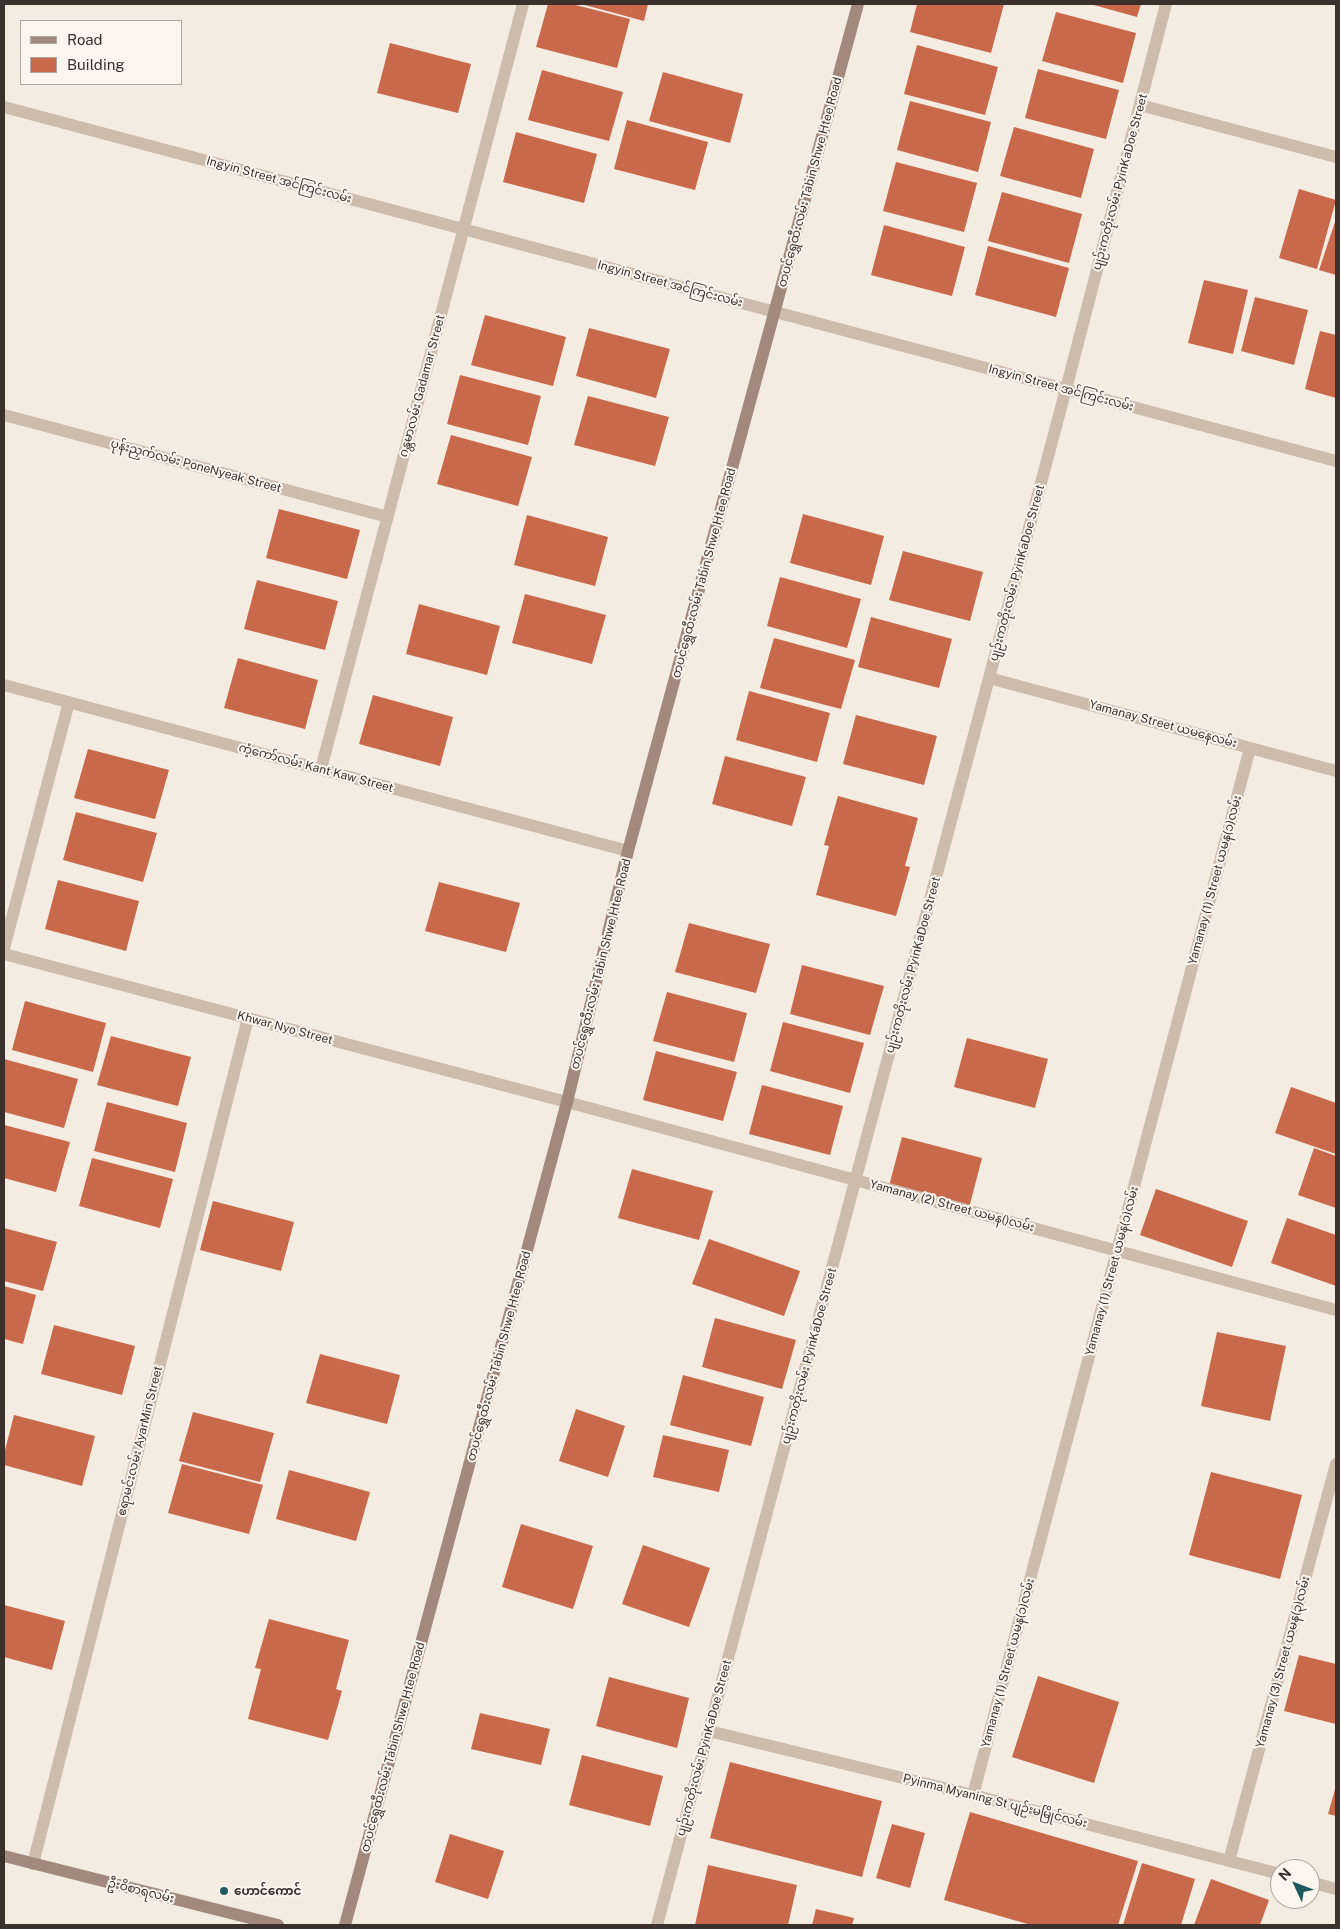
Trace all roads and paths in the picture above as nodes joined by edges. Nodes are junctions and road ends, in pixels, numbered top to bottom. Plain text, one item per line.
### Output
1 (523, 4) edge
2 (858, 4) edge
3 (1166, 4) edge
4 (1140, 105) junction
5 (4, 107) edge
6 (1336, 157) edge
7 (463, 229) junction
8 (776, 312) junction
9 (1066, 389) junction
10 (4, 415) edge
11 (1336, 461) edge
12 (388, 517) junction
13 (989, 678) junction
14 (4, 685) edge
15 (69, 702) junction
16 (1250, 748) junction
17 (321, 769) junction
18 (1336, 770) edge
19 (628, 851) junction
20 (4, 948) edge
21 (4, 954) edge
22 (248, 1018) junction
23 (567, 1102) junction
24 (856, 1180) junction
25 (1118, 1250) junction
26 (1336, 1310) edge
27 (1336, 1464) edge
28 (709, 1731) junction
29 (973, 1795) junction
30 (4, 1856) edge
31 (1229, 1861) junction
32 (32, 1864) junction
33 (1270, 1871) edge
34 (1320, 1885) edge
35 (1336, 1889) edge
36 (278, 1925) edge
37 (345, 1925) edge
38 (657, 1925) edge

1 - 7 street, ဂန္တမာလမ်း Gadamar Street
2 - 8 street, တပင်ရွှေထီးလမ်း Tabin Shwe Htee Road
3 - 4 street, ပျဉ်းကတိုးလမ်း PyinKaDoe Street
4 - 6 street
4 - 9 street, ပျဉ်းကတိုးလမ်း PyinKaDoe Street
5 - 7 street, Ingyin Street အင်ကြင်းလမ်း
7 - 8 street, Ingyin Street အင်ကြင်းလမ်း
7 - 12 street, ဂန္တမာလမ်း Gadamar Street
8 - 9 street, Ingyin Street အင်ကြင်းလမ်း
8 - 19 street, တပင်ရွှေထီးလမ်း Tabin Shwe Htee Road
9 - 11 street, Ingyin Street အင်ကြင်းလမ်း
9 - 13 street, ပျဉ်းကတိုးလမ်း PyinKaDoe Street
10 - 12 street, ပုန်းညှက်လမ်း PoneNyeak Street
12 - 17 street, ဂန္တမာလမ်း Gadamar Street
13 - 16 street, Yamanay Street ယမနေလမ်း
13 - 24 street, ပျဉ်းကတိုးလမ်း PyinKaDoe Street
14 - 15 street, ကံ့ကော်လမ်း Kant Kaw Street
15 - 17 street, ကံ့ကော်လမ်း Kant Kaw Street
15 - 20 street
16 - 18 street, Yamanay Street ယမနေလမ်း
16 - 25 street, Yamanay (1) Street ယမန(၁)လမ်း
17 - 19 street, ကံ့ကော်လမ်း Kant Kaw Street
19 - 23 street, တပင်ရွှေထီးလမ်း Tabin Shwe Htee Road
21 - 22 street, Khwar Nyo Street
22 - 23 street, Khwar Nyo Street
22 - 32 street, ဧရာမင်းလမ်း AyarMin Street
23 - 24 street, Yamanay (2) Street ယမန()လမ်း
23 - 37 street, တပင်ရွှေထီးလမ်း Tabin Shwe Htee Road
24 - 25 street, Yamanay (2) Street ယမန()လမ်း
24 - 28 street, ပျဉ်းကတိုးလမ်း PyinKaDoe Street
25 - 26 street, Yamanay (2) Street ယမန()လမ်း
25 - 29 street, Yamanay (1) Street ယမန(၁)လမ်း
27 - 31 street, Yamanay (3) Street ယမန(၃)လမ်း
28 - 29 street, Pyinma Myaning St ပျဉ်းမမြိုင်လမ်း
28 - 38 street, ပျဉ်းကတိုးလမ်း PyinKaDoe Street
29 - 31 street, Pyinma Myaning St ပျဉ်းမမြိုင်လမ်း
30 - 32 street, ဦးဝိစာရလမ်း
31 - 33 street, Pyinma Myaning St ပျဉ်းမမြိုင်လမ်း
32 - 36 street, ဦးဝိစာရလမ်း
34 - 35 street

